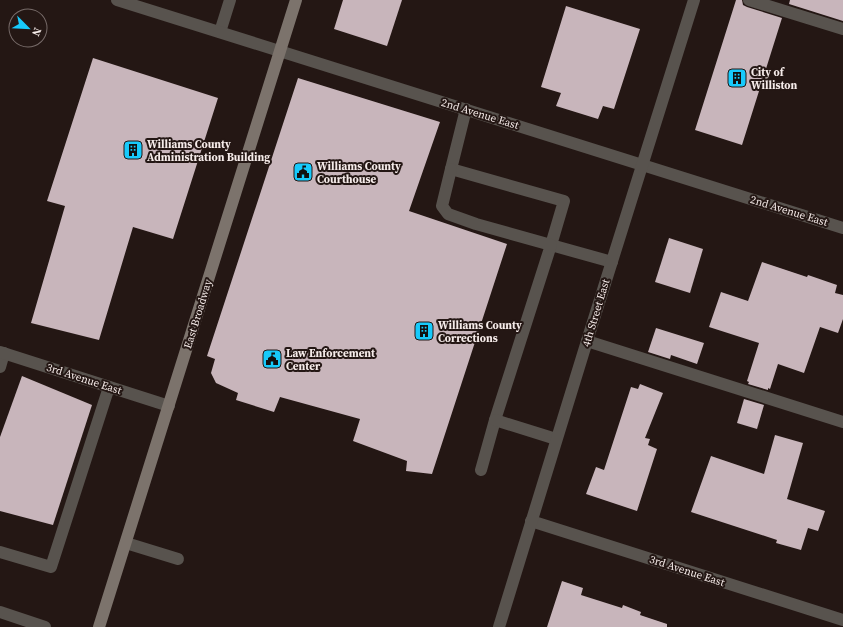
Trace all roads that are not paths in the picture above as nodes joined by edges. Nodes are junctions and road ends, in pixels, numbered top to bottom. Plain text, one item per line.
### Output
1 (117, 0) edge
2 (230, 0) edge
3 (296, 0) edge
4 (694, 0) edge
5 (749, 0) edge
6 (843, 30) edge
7 (220, 32) junction
8 (280, 51) junction
9 (466, 109) junction
10 (642, 165) junction
11 (451, 169) junction
12 (843, 228) edge
13 (551, 246) junction
14 (612, 262) junction
15 (587, 341) junction
16 (2, 352) edge
17 (0, 367) edge
18 (109, 386) junction
19 (169, 406) junction
20 (496, 420) junction
21 (843, 422) edge
22 (556, 439) junction
23 (481, 470) dead end
24 (531, 521) junction
25 (126, 543) junction
26 (0, 552) edge
27 (178, 559) dead end
28 (0, 612) edge
29 (843, 620) edge
30 (27, 624) edge
31 (45, 627) edge
32 (99, 627) edge
33 (500, 627) edge

1 - 7 street, 2nd Avenue East
2 - 7 street
3 - 8 main road, East Broadway
4 - 10 street, 4th Street East
5 - 6 street
7 - 8 street, 2nd Avenue East
8 - 9 street, 2nd Avenue East
8 - 19 main road, East Broadway
9 - 10 street, 2nd Avenue East
9 - 11 street
10 - 12 street, 2nd Avenue East
10 - 14 street, 4th Street East
11 - 13 street
11 - 13 street
13 - 14 street
13 - 20 street
14 - 15 street, 4th Street East
15 - 21 street
15 - 22 street, 4th Street East
16 - 17 street
16 - 18 street, 3rd Avenue East
18 - 19 street, 3rd Avenue East
18 - 26 street
19 - 25 main road, East Broadway
20 - 22 street
20 - 23 street
22 - 24 street, 4th Street East
24 - 29 street, 3rd Avenue East
24 - 33 street, 4th Street East
25 - 27 street
25 - 32 main road, East Broadway
28 - 30 street
30 - 31 street

